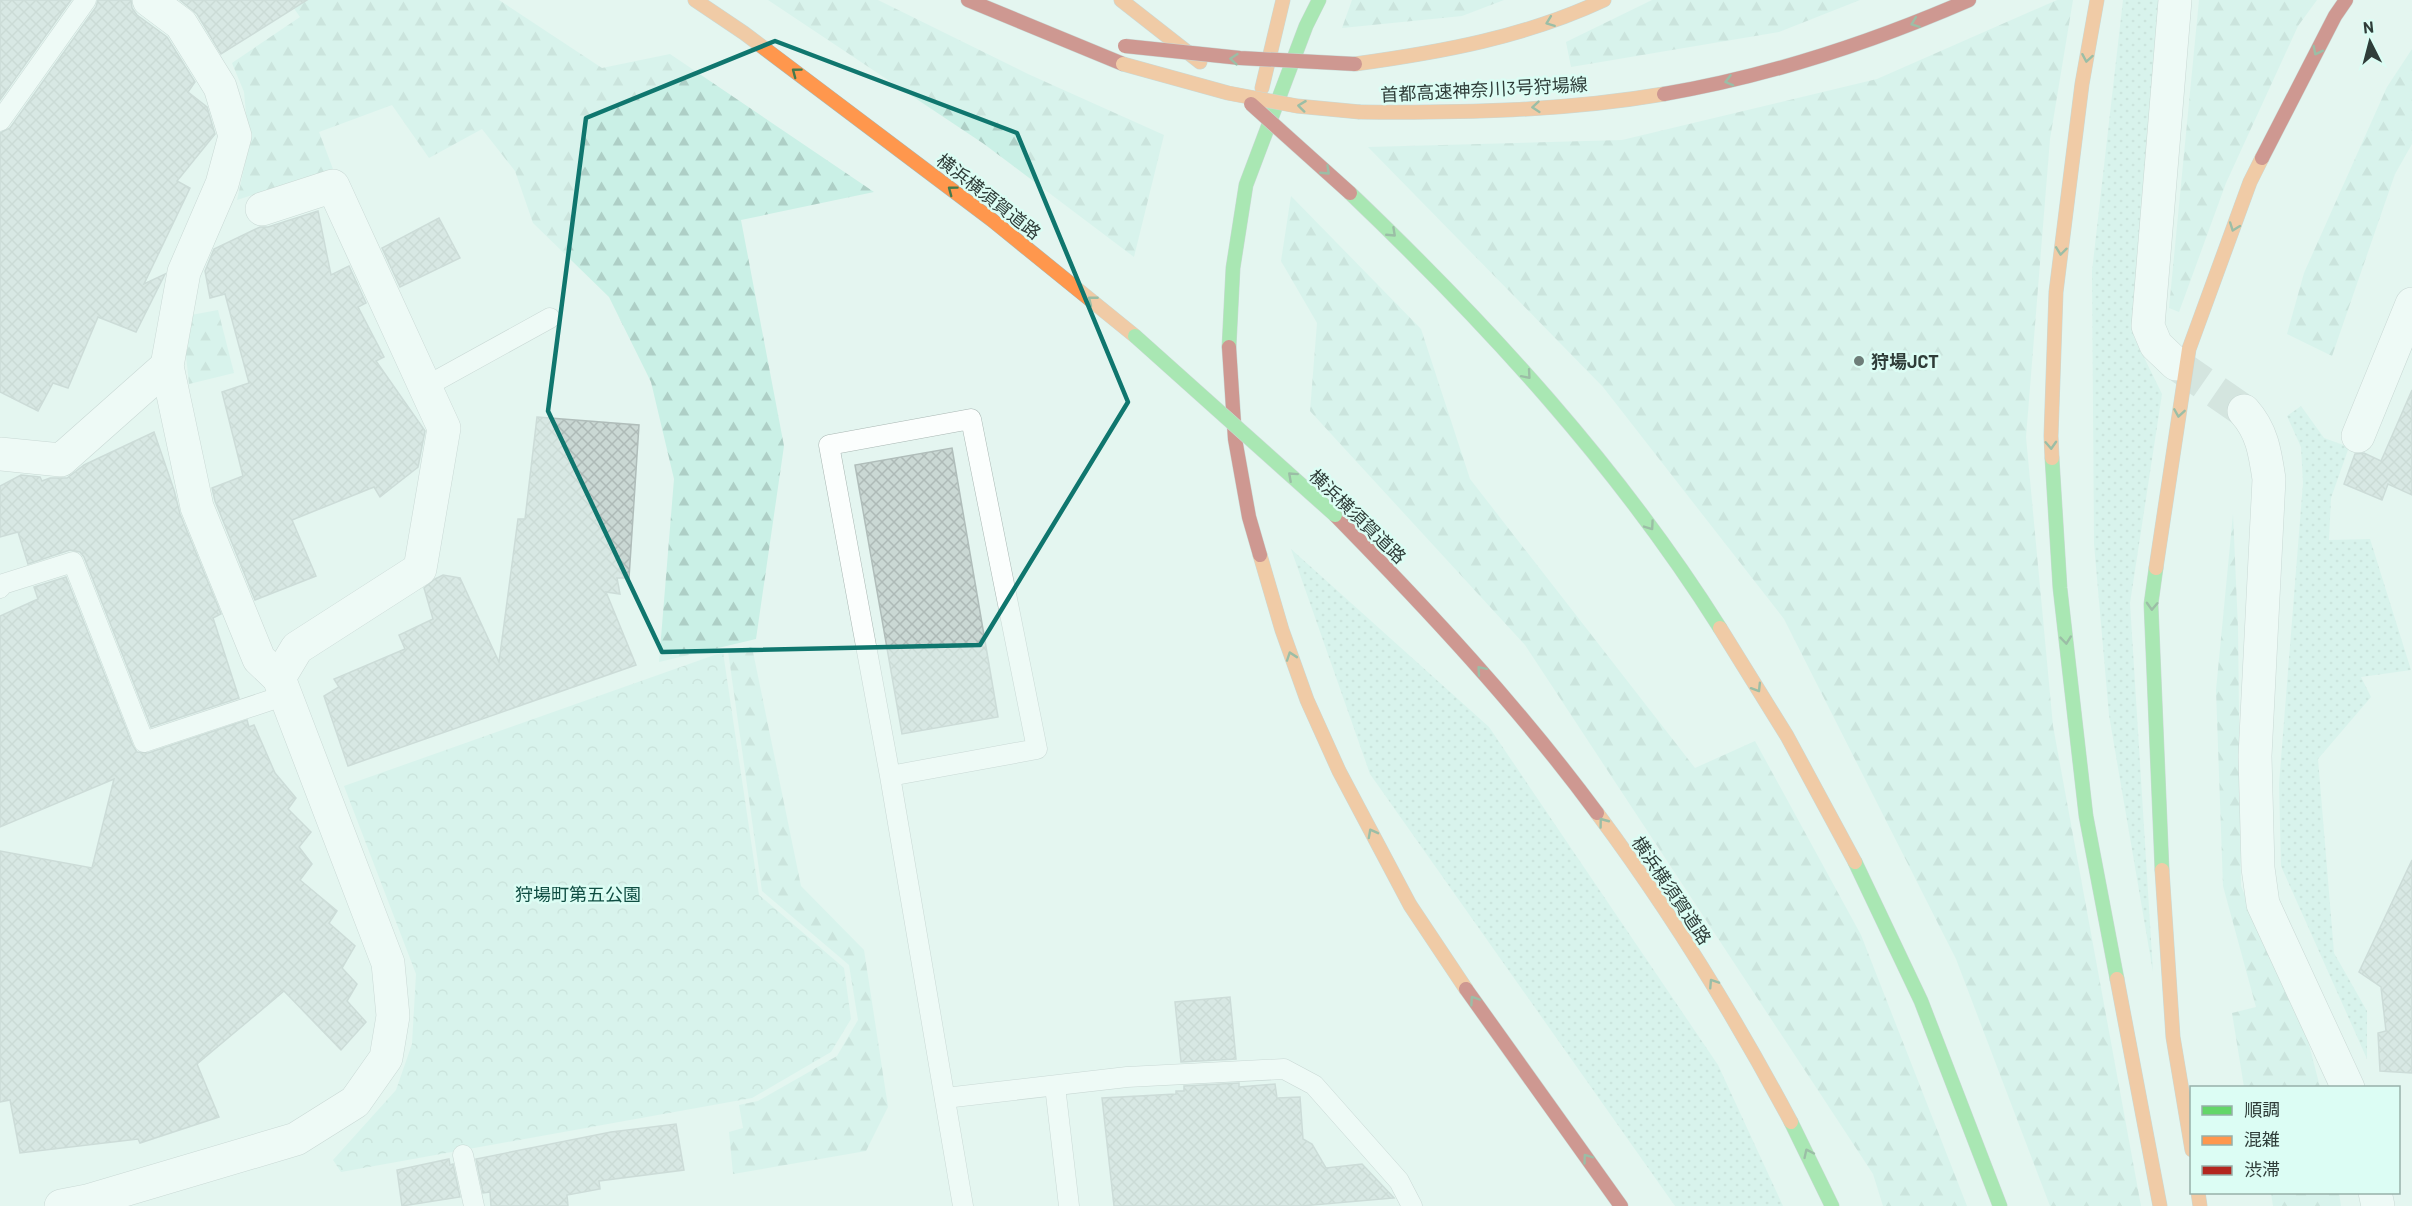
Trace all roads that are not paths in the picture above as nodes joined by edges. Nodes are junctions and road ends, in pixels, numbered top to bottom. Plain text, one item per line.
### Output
1 (86, 0) edge
2 (149, 0) edge
3 (695, 0) edge
4 (968, 0) edge
5 (1121, 0) edge
6 (1282, 0) edge
7 (1319, 0) edge
8 (1604, 0) edge
9 (1969, 0) edge
10 (2097, 0) edge
11 (2175, 0) edge
12 (2346, 0) edge
13 (1017, 21) junction
14 (0, 121) edge
15 (1246, 185) junction
16 (262, 209) dead end
17 (2412, 304) edge
18 (550, 318) dead end
19 (2176, 364) tunnel mouth
20 (167, 366) junction
21 (425, 387) junction
22 (2244, 411) tunnel mouth
23 (2358, 436) dead end
24 (0, 454) edge
25 (0, 588) edge
26 (282, 687) junction
27 (890, 776) junction
28 (1055, 1086) junction
29 (2347, 1086) edge
30 (945, 1098) junction
31 (2190, 1138) edge
32 (463, 1155) dead end
33 (61, 1206) edge
34 (474, 1206) edge
35 (963, 1206) edge
36 (1069, 1206) edge
37 (1412, 1206) edge
38 (1621, 1206) edge
39 (1832, 1206) edge
40 (2000, 1206) edge
41 (2160, 1206) edge

1 - 14 lane
2 - 20 street
39 -> 3 highway, 横浜横須賀道路, bridge
4 - 13 highway, 首都高速神奈川3号狩場線
5 -> 40 highway, bridge
6 - 15 highway
7 - 15 highway
8 -> 13 highway, bridge
9 -> 13 highway, 首都高速神奈川3号狩場線, bridge
10 -> 41 highway
11 - 19 street
12 -> 31 highway
38 -> 15 highway
16 - 21 street
17 - 23 street
18 - 21 lane
20 - 24 street
20 - 26 street
21 - 26 street
22 - 29 street
25 - 26 lane
26 - 33 street
27 - 27 lane
27 - 30 lane
28 - 30 lane
28 - 36 lane
28 - 37 lane
30 - 35 lane
32 - 34 lane

